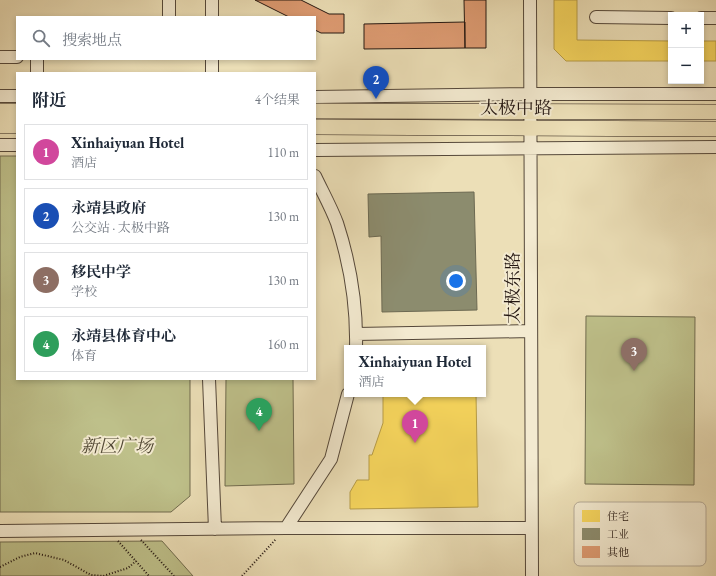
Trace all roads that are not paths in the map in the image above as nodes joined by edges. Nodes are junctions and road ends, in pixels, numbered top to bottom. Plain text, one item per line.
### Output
1 (169, 0) edge
2 (212, 0) edge
3 (530, 0) edge
4 (169, 16) edge
5 (212, 16) edge
6 (596, 17) dead end
7 (668, 18) edge
8 (704, 18) edge
9 (716, 18) edge
10 (0, 57) edge
11 (16, 57) edge
12 (37, 60) edge
13 (212, 60) edge
14 (37, 72) edge
15 (212, 72) edge
16 (530, 94) junction
17 (716, 94) edge
18 (0, 96) edge
19 (16, 96) edge
20 (316, 97) edge
21 (0, 111) edge
22 (16, 111) edge
23 (316, 111) edge
24 (530, 112) junction
25 (716, 112) edge
26 (0, 126) edge
27 (16, 126) edge
28 (316, 127) edge
29 (530, 127) junction
30 (716, 128) edge
31 (0, 145) edge
32 (16, 145) edge
33 (716, 147) edge
34 (530, 148) junction
35 (316, 150) edge
36 (316, 178) edge
37 (531, 331) junction
38 (356, 334) junction
39 (356, 345) edge
40 (209, 380) edge
41 (213, 380) edge
42 (347, 397) edge
43 (286, 528) junction
44 (531, 528) junction
45 (215, 529) junction
46 (0, 531) edge
47 (532, 576) edge

1 - 4 street
2 - 5 street
3 - 16 street, 太极东路
6 - 7 street
8 - 9 street
10 - 11 street
12 - 14 street
13 - 15 street
16 - 17 street
16 - 20 street
16 - 24 street, 太极东路
18 - 19 street
21 - 22 main road
23 - 24 main road, 太极中路
24 - 25 main road, 太极中路
24 - 29 street, 太极东路
26 - 27 main road
28 - 29 main road, 太极中路
29 - 30 main road, 太极中路
29 - 34 street, 太极东路
31 - 32 street
33 - 34 street
34 - 35 street
34 - 37 street, 太极东路
36 - 38 street
37 - 38 street
37 - 44 street, 太极东路
38 - 39 street
40 - 45 street
41 - 45 street
42 - 43 street
43 - 44 street
43 - 45 street
44 - 47 street, 太极东路
45 - 46 street

